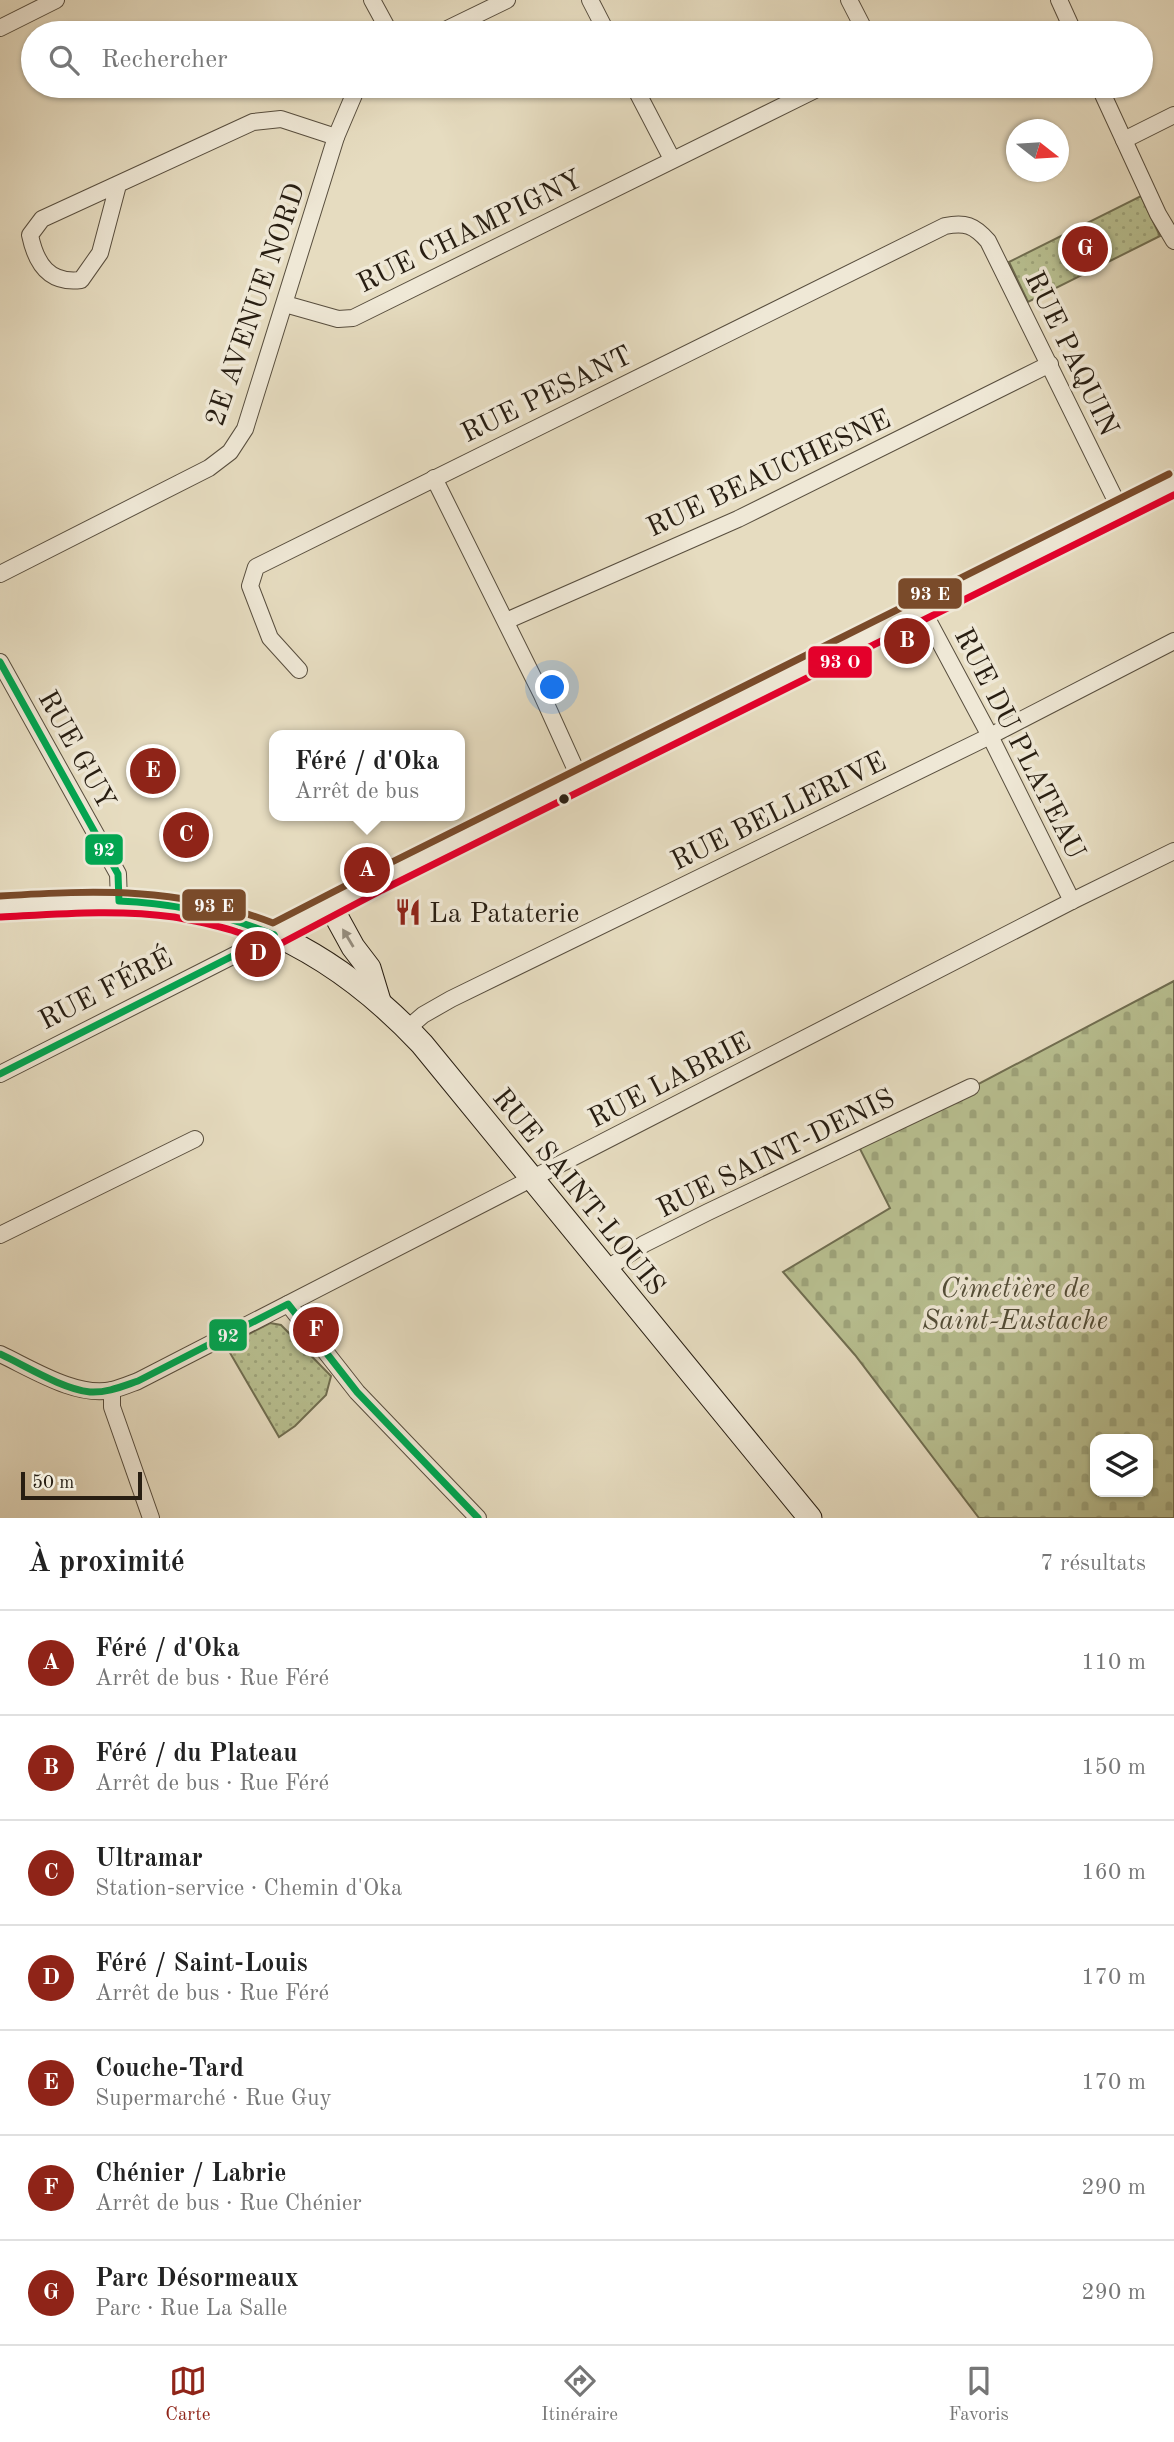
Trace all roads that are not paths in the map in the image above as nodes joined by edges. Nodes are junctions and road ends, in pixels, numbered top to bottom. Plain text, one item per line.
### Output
1 (57, 0) edge
2 (372, 0) edge
3 (507, 0) edge
4 (590, 0) edge
5 (849, 0) edge
6 (1059, 0) edge
7 (383, 21) edge
8 (464, 21) edge
9 (601, 21) edge
10 (860, 21) edge
11 (1069, 21) edge
12 (0, 28) edge
13 (353, 98) edge
14 (640, 98) edge
15 (798, 98) edge
16 (1105, 98) edge
17 (1174, 115) edge
18 (336, 137) junction
19 (1124, 139) junction
20 (672, 159) junction
21 (118, 185) junction
22 (969, 226) joint
23 (1174, 241) edge
24 (285, 304) junction
25 (1050, 364) junction
26 (434, 478) junction
27 (1174, 483) edge
28 (1121, 511) junction
29 (0, 574) edge
30 (922, 609) junction
31 (506, 621) junction
32 (1174, 641) edge
33 (0, 662) edge
34 (299, 670) dead end
35 (989, 736) junction
36 (580, 779) junction
37 (1174, 851) edge
38 (119, 901) junction
39 (1072, 901) junction
40 (330, 905) junction
41 (0, 908) edge
42 (274, 935) junction
43 (379, 1001) junction
44 (408, 1028) junction
45 (0, 1074) edge
46 (971, 1087) dead end
47 (195, 1139) dead end
48 (531, 1179) junction
49 (0, 1235) edge
50 (605, 1270) junction
51 (288, 1304) junction
52 (0, 1354) edge
53 (112, 1390) junction
54 (151, 1518) edge
55 (478, 1518) edge
56 (810, 1518) edge

1 - 12 street
2 - 7 street
3 - 8 street
4 - 9 street
5 - 10 street
6 - 11 street
13 - 18 street, 2E AVENUE NORD
14 - 20 street
15 - 20 street, RUE CHAMPIGNY
16 - 19 street
17 - 19 street
18 - 21 street
18 - 24 street, 2E AVENUE NORD
19 - 23 street
20 - 24 street, RUE CHAMPIGNY
21 - 21 street
22 - 25 street, RUE PAQUIN
22 - 26 street, RUE PESANT
24 - 29 street, 2E AVENUE NORD
25 - 28 street, RUE PAQUIN
25 - 31 street, RUE BEAUCHESNE
26 - 31 street
26 - 34 street, RUE PESANT
27 - 28 main road, RUE FÉRÉ
28 - 30 main road, RUE FÉRÉ
30 - 35 street, RUE DU PLATEAU
30 - 36 main road, RUE FÉRÉ
31 - 36 street
32 - 35 street, RUE BELLERIVE
33 - 38 street, RUE GUY
35 - 39 street, RUE DU PLATEAU
35 - 44 street, RUE BELLERIVE
36 - 40 main road, RUE FÉRÉ
37 - 39 street, RUE LABRIE
38 - 41 main road, RUE SAINT-LOUIS
38 - 42 main road, RUE SAINT-LOUIS
39 - 48 street, RUE LABRIE
40 - 42 main road, RUE FÉRÉ
43 -> 40 main road
42 - 43 main road, RUE SAINT-LOUIS
42 - 45 street, RUE FÉRÉ
43 - 44 main road, RUE SAINT-LOUIS
44 - 48 main road, RUE SAINT-LOUIS
46 - 50 street, RUE SAINT-DENIS
47 - 49 street
48 - 50 main road, RUE SAINT-LOUIS
48 - 51 street, RUE LABRIE
50 - 56 main road, RUE SAINT-LOUIS
51 - 53 street, RUE LABRIE
51 - 55 street
52 - 53 street, RUE LABRIE
53 - 54 street

